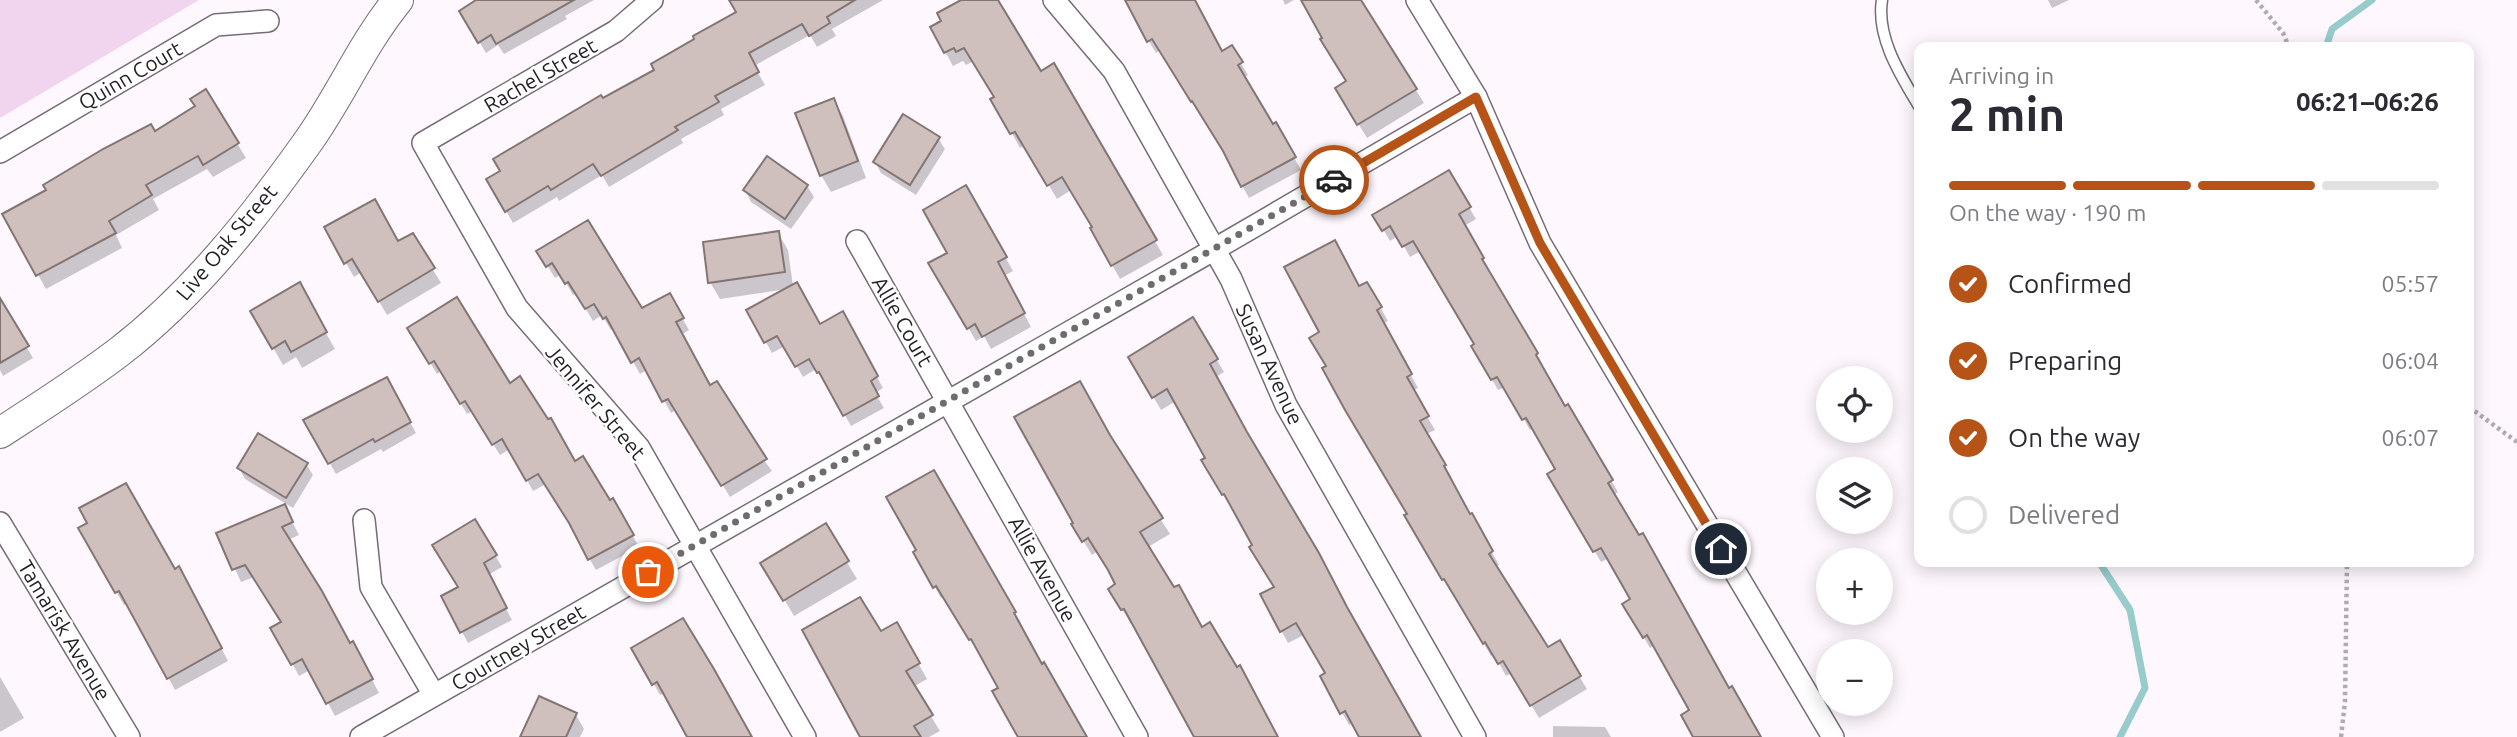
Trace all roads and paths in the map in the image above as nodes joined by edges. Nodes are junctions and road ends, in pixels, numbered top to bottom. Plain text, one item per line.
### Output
1 (398, 0) edge
2 (652, 0) edge
3 (1054, 0) edge
4 (1417, 0) edge
5 (1882, 0) edge
6 (2256, 0) edge
7 (268, 21) dead end
8 (2287, 42) edge
9 (1476, 97) junction
10 (1914, 98) edge
11 (423, 143) joint
12 (0, 152) edge
13 (857, 241) dead end
14 (1215, 249) junction
15 (949, 401) junction
16 (2474, 411) edge
17 (0, 433) edge
18 (2517, 442) edge
19 (364, 520) dead end
20 (0, 523) edge
21 (695, 544) junction
22 (2347, 567) edge
23 (434, 695) junction
24 (129, 737) edge
25 (360, 737) edge
26 (805, 737) edge
27 (1137, 737) edge
28 (1475, 737) edge
29 (1833, 737) edge
30 (2341, 737) edge

1 - 17 street, Live Oak Street
2 - 11 street, Rachel Street
3 - 14 street, Susan Avenue
4 - 9 street
5 - 10 lane
6 - 8 path
7 - 12 street, Quinn Court
9 - 14 street, Courtney Street
9 - 29 street
11 - 21 street, Jennifer Street
13 - 15 street, Allie Court
14 - 15 street, Courtney Street
14 - 28 street, Susan Avenue
15 - 21 street, Courtney Street
15 - 27 street, Allie Avenue
16 - 18 path
19 - 23 street
20 - 24 street, Tamarisk Avenue
21 - 23 street, Courtney Street
21 - 26 street, Jennifer Street
22 - 30 path
23 - 25 street, Courtney Street

